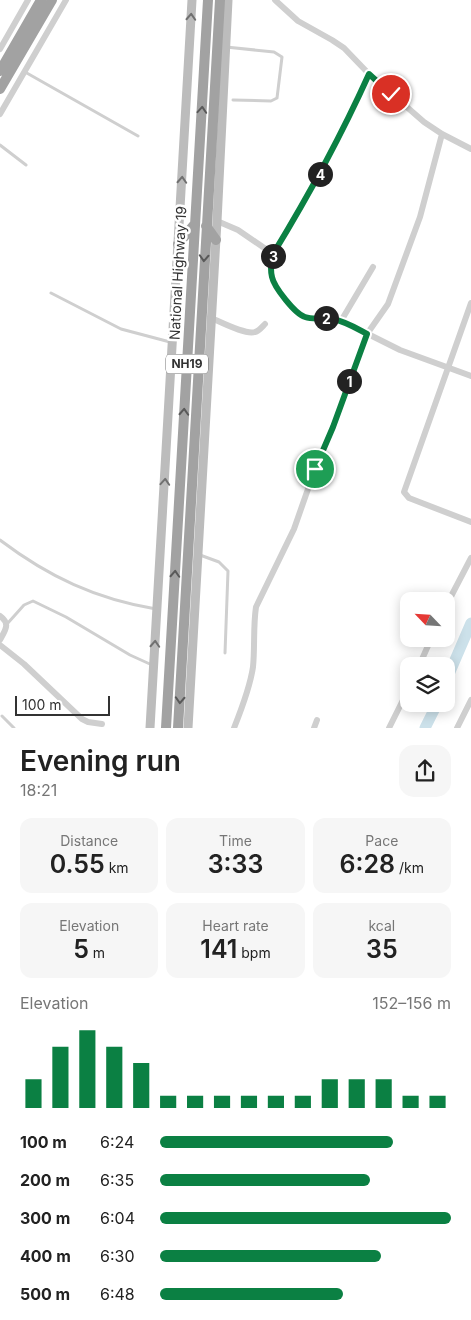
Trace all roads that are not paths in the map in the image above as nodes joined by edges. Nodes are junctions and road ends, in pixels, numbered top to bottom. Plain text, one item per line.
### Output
1 (28, 0) edge
2 (41, 0) edge
3 (52, 0) edge
4 (66, 0) edge
5 (192, 0) edge
6 (208, 0) edge
7 (220, 0) edge
8 (228, 0) edge
9 (275, 0) edge
10 (225, 47) junction
11 (0, 49) edge
12 (0, 71) edge
13 (25, 72) junction
14 (369, 74) junction
15 (0, 89) edge
16 (233, 100) dead end
17 (0, 114) edge
18 (442, 134) junction
19 (138, 136) dead end
20 (0, 145) edge
21 (471, 149) edge
22 (26, 165) dead end
23 (217, 221) junction
24 (194, 225) junction
25 (206, 226) junction
26 (216, 240) junction
27 (178, 244) junction
28 (273, 254) junction
29 (373, 267) dead end
30 (51, 292) dead end
31 (471, 303) edge
32 (211, 318) junction
33 (341, 321) junction
34 (265, 324) dead end
35 (367, 334) junction
36 (173, 343) junction
37 (447, 367) junction
38 (471, 376) edge
39 (471, 522) edge
40 (0, 540) edge
41 (197, 554) junction
42 (471, 558) edge
43 (453, 592) edge
44 (157, 609) junction
45 (0, 616) edge
46 (7, 625) junction
47 (0, 640) edge
48 (0, 645) edge
49 (225, 653) dead end
50 (154, 665) junction
51 (471, 700) edge
52 (400, 706) edge
53 (2, 716) dead end
54 (317, 720) dead end
55 (102, 724) dead end
56 (14, 728) edge
57 (150, 728) edge
58 (166, 728) edge
59 (178, 728) edge
60 (188, 728) edge
61 (234, 728) edge
62 (314, 728) edge
63 (389, 728) edge
64 (457, 728) edge

1 - 11 street
2 - 12 highway
3 - 15 highway
4 - 13 street
27 -> 5 main road
24 -> 6 highway, National Highway 19 / NH19
7 - 25 highway, NH19
8 - 10 main road
9 - 14 street
10 - 16 lane
10 - 23 main road
13 - 17 street
13 - 19 lane
14 - 18 street
14 - 28 street
18 - 21 street
18 - 35 street
20 - 22 lane
23 - 26 main road
23 - 28 street
24 - 27 highway
58 -> 24 highway, National Highway 19 / NH19
25 - 26 highway
25 -> 59 highway, NH19
26 - 32 main road
27 - 36 main road
28 - 33 street
29 - 33 street
30 - 36 lane
31 - 37 street
32 - 34 street
32 - 41 main road
33 - 35 street
35 - 37 street
35 - 61 street
44 -> 36 main road
37 - 38 street
37 - 39 street
40 - 44 lane
41 - 49 lane
41 - 60 main road
42 - 43 street
50 -> 44 main road
45 - 46 street
46 - 47 street
46 - 50 lane
48 - 55 street
50 - 57 main road
51 - 64 street
52 - 63 street
53 - 56 lane
54 - 62 street

